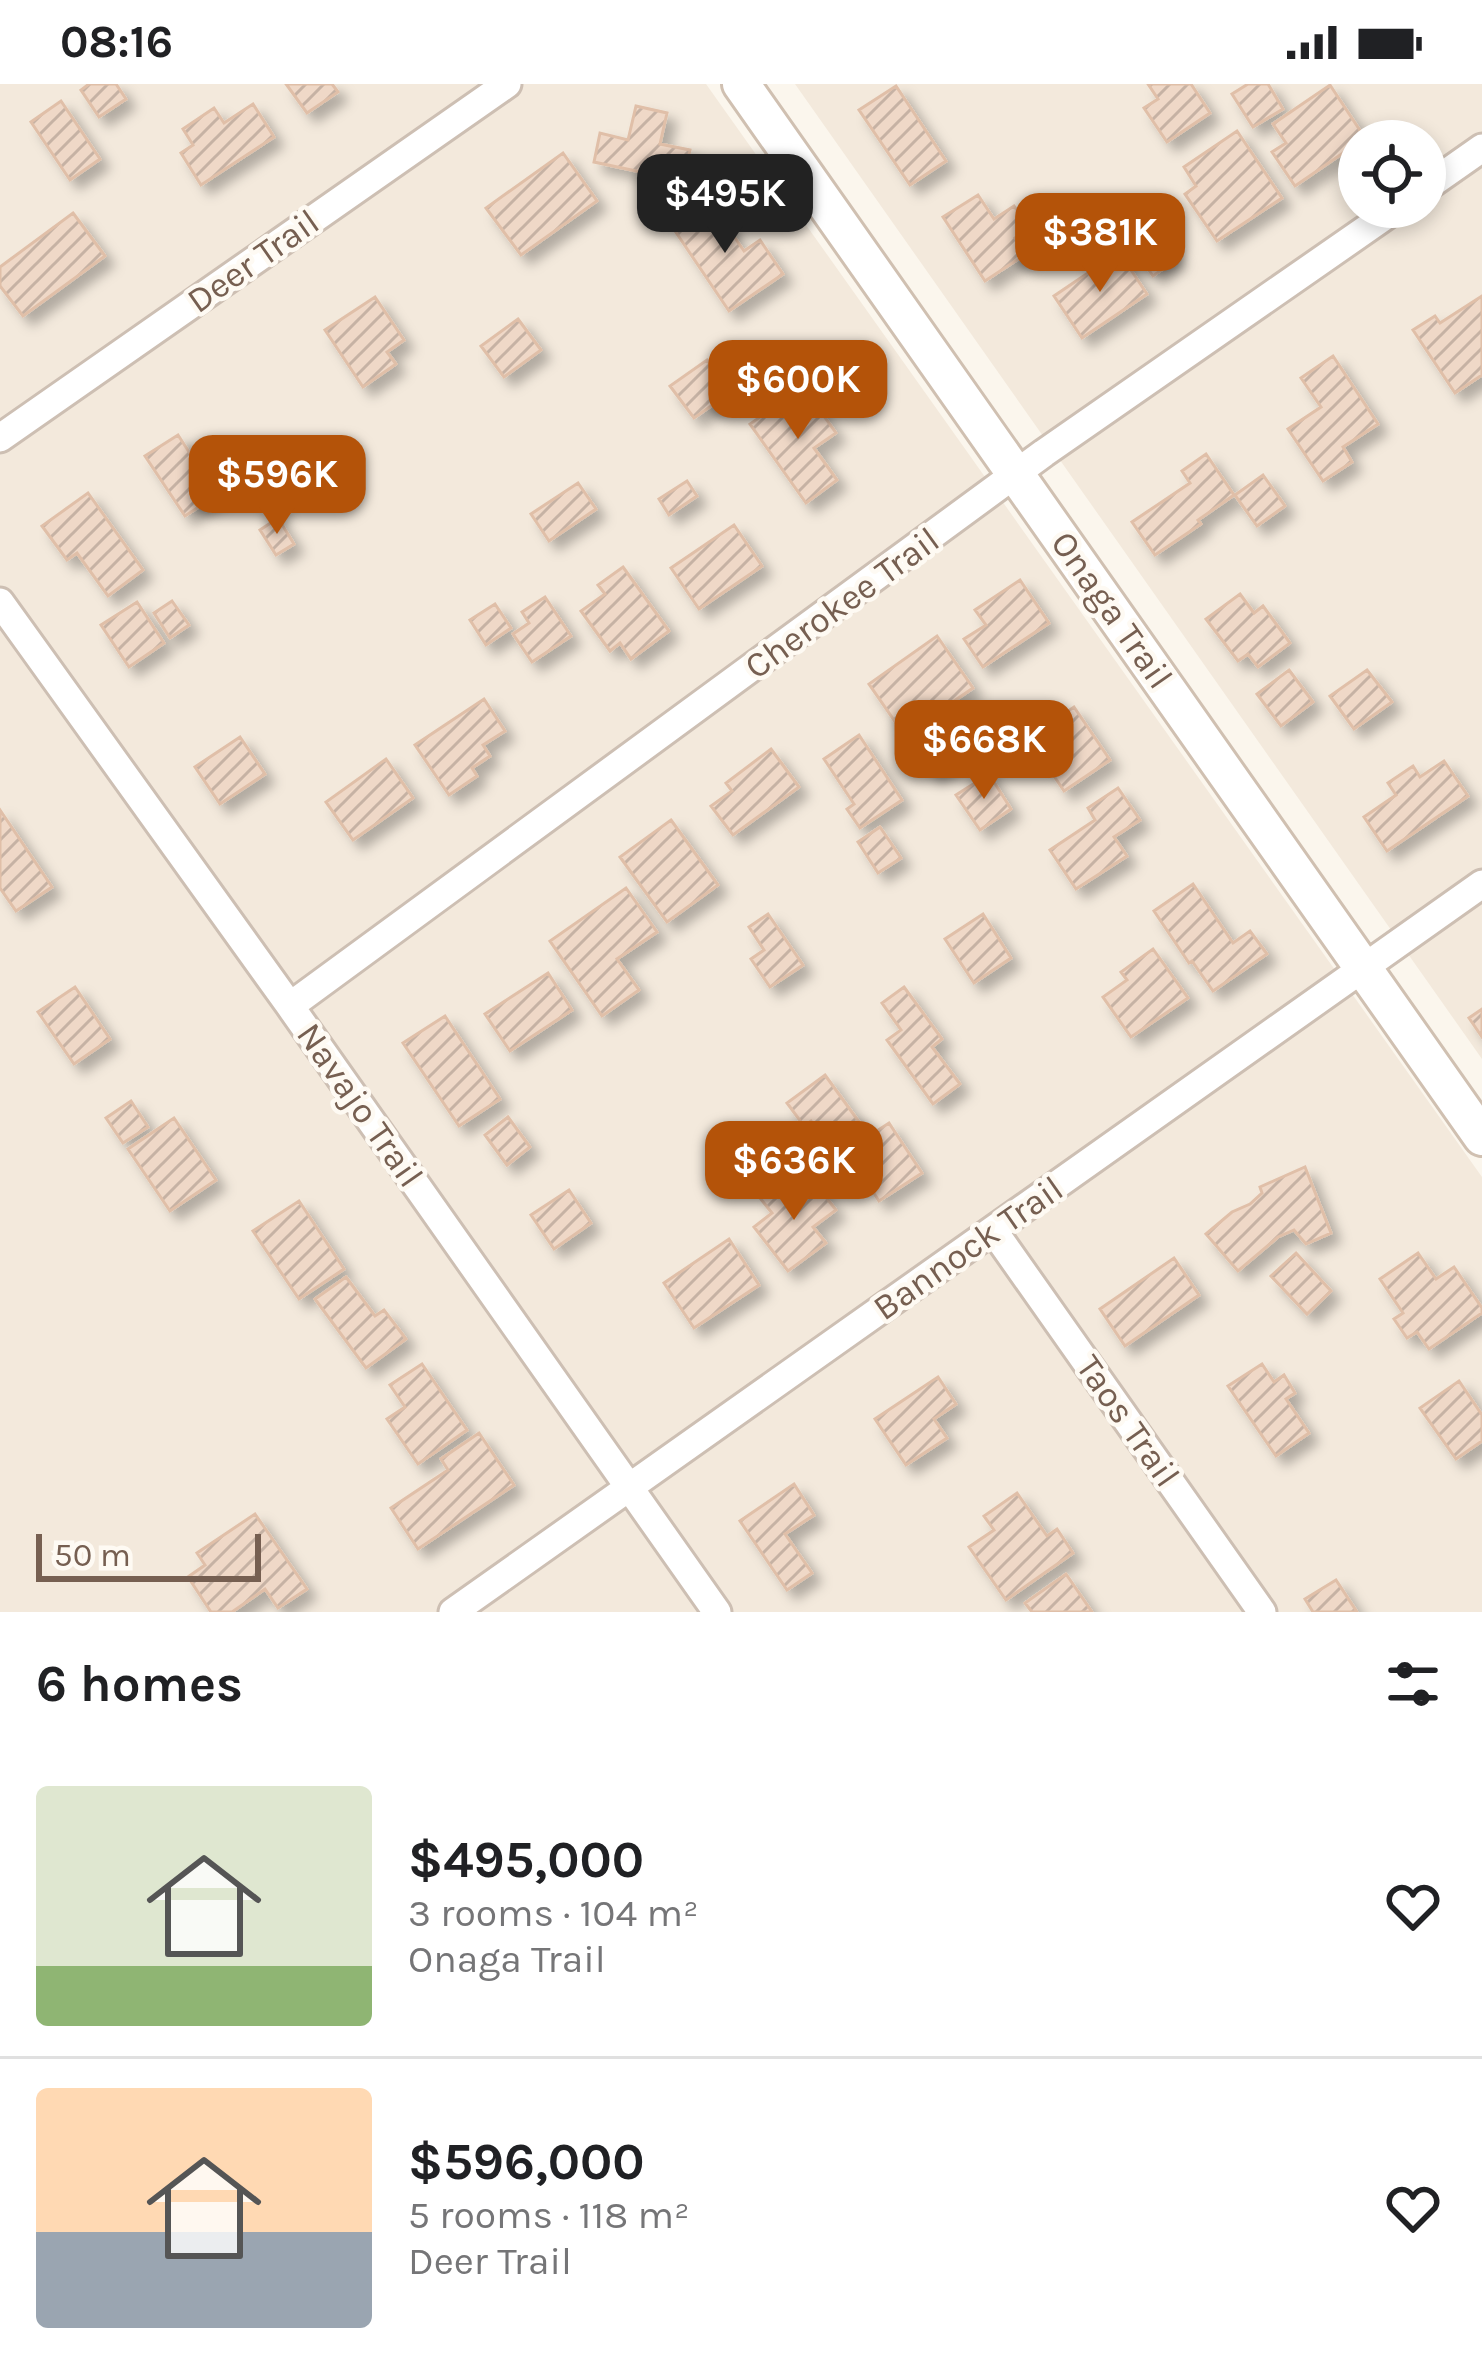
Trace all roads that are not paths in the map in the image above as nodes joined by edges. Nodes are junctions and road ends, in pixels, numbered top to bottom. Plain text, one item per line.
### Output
1 (507, 84) edge
2 (741, 84) edge
3 (1482, 148) edge
4 (1446, 173) edge
5 (1368, 228) edge
6 (0, 438) edge
7 (1016, 474) junction
8 (0, 602) edge
9 (1482, 884) edge
10 (1363, 968) junction
11 (290, 1006) junction
12 (1482, 1137) edge
13 (993, 1230) junction
14 (629, 1487) junction
15 (453, 1612) edge
16 (717, 1612) edge
17 (1262, 1612) edge

1 - 6 street, Deer Trail
2 - 7 street, Onaga Trail
3 - 4 street
5 - 7 street, Cherokee Trail
7 - 10 street, Onaga Trail
7 - 11 street, Cherokee Trail
8 - 11 street, Navajo Trail
9 - 10 street, Bannock Trail
10 - 12 street, Onaga Trail
10 - 13 street, Bannock Trail
11 - 14 street, Navajo Trail
13 - 14 street, Bannock Trail
13 - 17 street, Taos Trail
14 - 15 street, Bannock Trail
14 - 16 street, Navajo Trail

